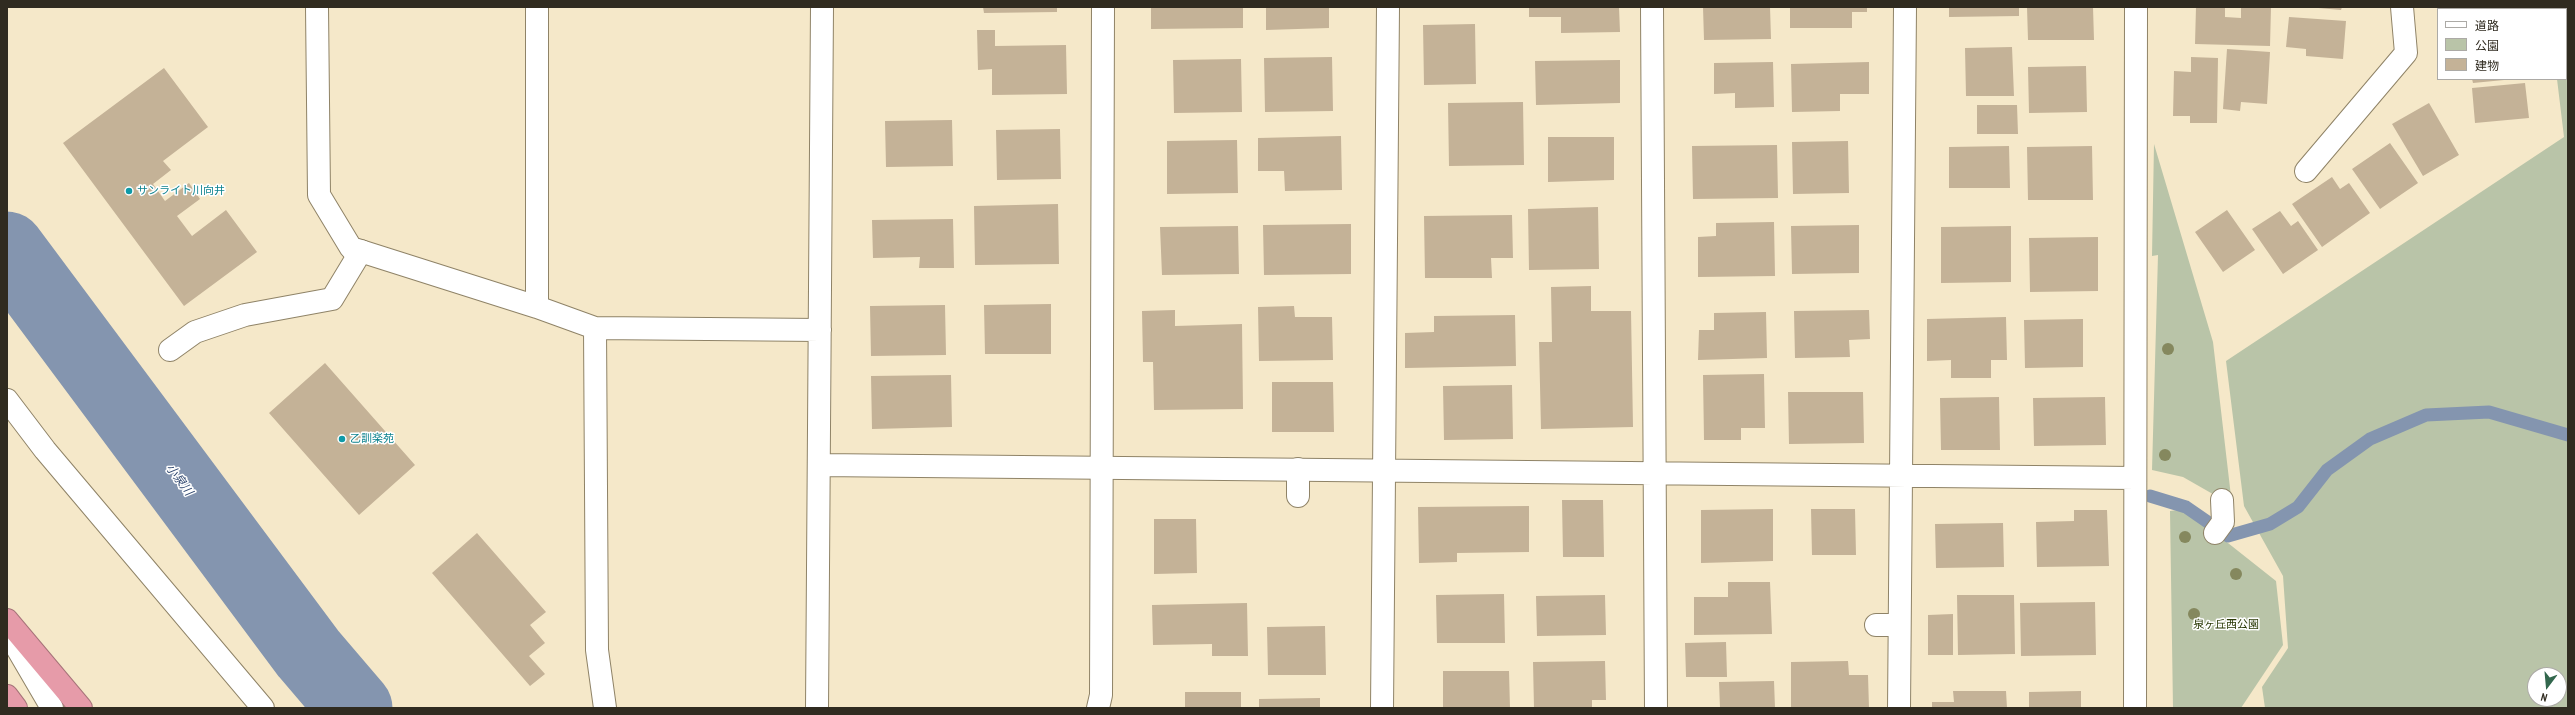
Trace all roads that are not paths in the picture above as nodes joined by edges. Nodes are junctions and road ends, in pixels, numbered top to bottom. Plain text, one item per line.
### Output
1 (317, 7) edge
2 (537, 7) edge
3 (822, 7) edge
4 (1103, 7) edge
5 (1388, 7) edge
6 (1652, 7) edge
7 (1905, 7) edge
8 (2136, 7) edge
9 (2402, 7) edge
10 (2306, 171) dead end
11 (362, 251) junction
12 (537, 307) junction
13 (595, 328) junction
14 (820, 330) junction
15 (170, 350) dead end
16 (7, 400) edge
17 (820, 465) junction
18 (1102, 468) junction
19 (1298, 470) junction
20 (1384, 470) junction
21 (1655, 473) junction
22 (1900, 476) junction
23 (2135, 478) junction
24 (1298, 496) dead end
25 (2222, 500) dead end
26 (2218, 529) dead end
27 (7, 620) edge
28 (1876, 625) dead end
29 (1899, 625) junction
30 (7, 632) edge
31 (7, 696) edge
32 (16, 708) edge
33 (52, 708) edge
34 (81, 708) edge
35 (263, 708) edge
36 (606, 708) edge
37 (818, 708) edge
38 (1098, 708) edge
39 (1382, 708) edge
40 (1656, 708) edge
41 (1898, 708) edge
42 (2135, 708) edge

1 - 11 street
2 - 12 street
3 - 14 street
4 - 18 street
5 - 20 street
6 - 21 street
7 - 22 street
8 - 23 street
9 - 10 street
11 - 12 street
11 - 15 street
12 - 13 street
13 - 14 street
13 - 36 street
14 - 17 street
16 - 35 street
17 - 18 street
17 - 37 street
18 - 19 street
18 - 38 street
19 - 20 street
19 - 24 street
20 - 21 street
20 - 39 street
21 - 22 street
21 - 40 street
22 - 23 street
22 - 29 street
23 - 42 street
25 - 26 street
27 - 34 highway
28 - 29 street
29 - 41 street
30 - 33 street
31 - 32 highway

